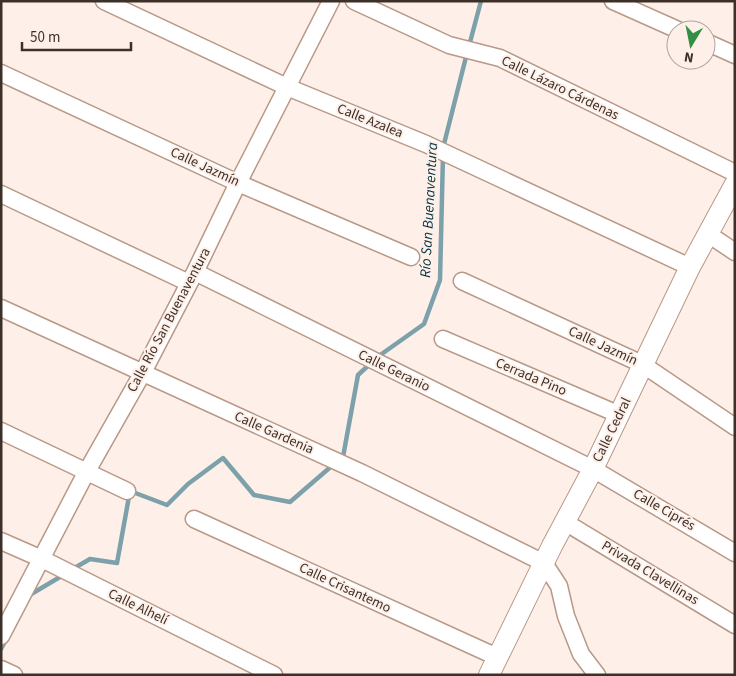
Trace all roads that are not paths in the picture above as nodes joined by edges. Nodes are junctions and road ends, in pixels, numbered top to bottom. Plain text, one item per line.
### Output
1 (104, 1) edge
2 (331, 1) edge
3 (354, 1) edge
4 (613, 1) edge
5 (666, 25) edge
6 (716, 46) edge
7 (735, 55) edge
8 (1, 73) edge
9 (287, 87) junction
10 (735, 173) edge
11 (238, 183) junction
12 (735, 184) edge
13 (1, 194) edge
14 (708, 234) junction
15 (735, 252) edge
16 (411, 257) dead end
17 (690, 267) junction
18 (192, 278) junction
19 (462, 280) dead end
20 (1, 308) edge
21 (443, 338) dead end
22 (642, 364) junction
23 (142, 374) junction
24 (620, 415) junction
25 (735, 427) edge
26 (1, 431) edge
27 (593, 469) junction
28 (87, 471) junction
29 (127, 491) dead end
30 (194, 519) dead end
31 (565, 522) junction
32 (1, 541) edge
33 (735, 552) edge
34 (48, 562) junction
35 (544, 563) junction
36 (735, 625) edge
37 (1, 636) edge
38 (493, 666) edge
39 (1, 669) edge
40 (14, 675) edge
41 (274, 675) edge
42 (597, 675) edge

1 - 9 street, Calle Azalea
2 - 9 street, Calle Río San Buenaventura
3 - 10 street, Calle Lázaro Cárdenas
4 - 5 street
6 - 7 street
8 - 11 street, Calle Jazmín
9 - 11 street, Calle Río San Buenaventura
9 - 17 street, Calle Azalea
11 - 16 street, Calle Jazmín
11 - 18 street, Calle Río San Buenaventura
12 - 14 street, Calle Cedral
13 - 18 street, Calle Geranio
14 - 15 street
14 - 17 street, Calle Cedral
17 - 22 street, Calle Cedral
18 - 23 street, Calle Río San Buenaventura
18 - 27 street, Calle Geranio
19 - 22 street, Calle Jazmín
20 - 23 street, Calle Gardenia
21 - 24 street, Cerrada Pino
22 - 24 street, Calle Cedral
22 - 25 street, Calle Jazmín
23 - 28 street, Calle Río San Buenaventura
23 - 35 street, Calle Gardenia
24 - 27 street, Calle Cedral
26 - 28 street
27 - 31 street, Calle Cedral
27 - 33 street, Calle Ciprés
28 - 29 street
28 - 34 street, Calle Río San Buenaventura
30 - 38 street, Calle Crisantemo
31 - 35 street, Calle Cedral
31 - 36 street, Privada Clavellinas
32 - 34 street, Calle Alhelí
34 - 37 street, Calle Río San Buenaventura
34 - 41 street, Calle Alhelí
35 - 38 street, Calle Cedral
35 - 42 street
39 - 40 street

